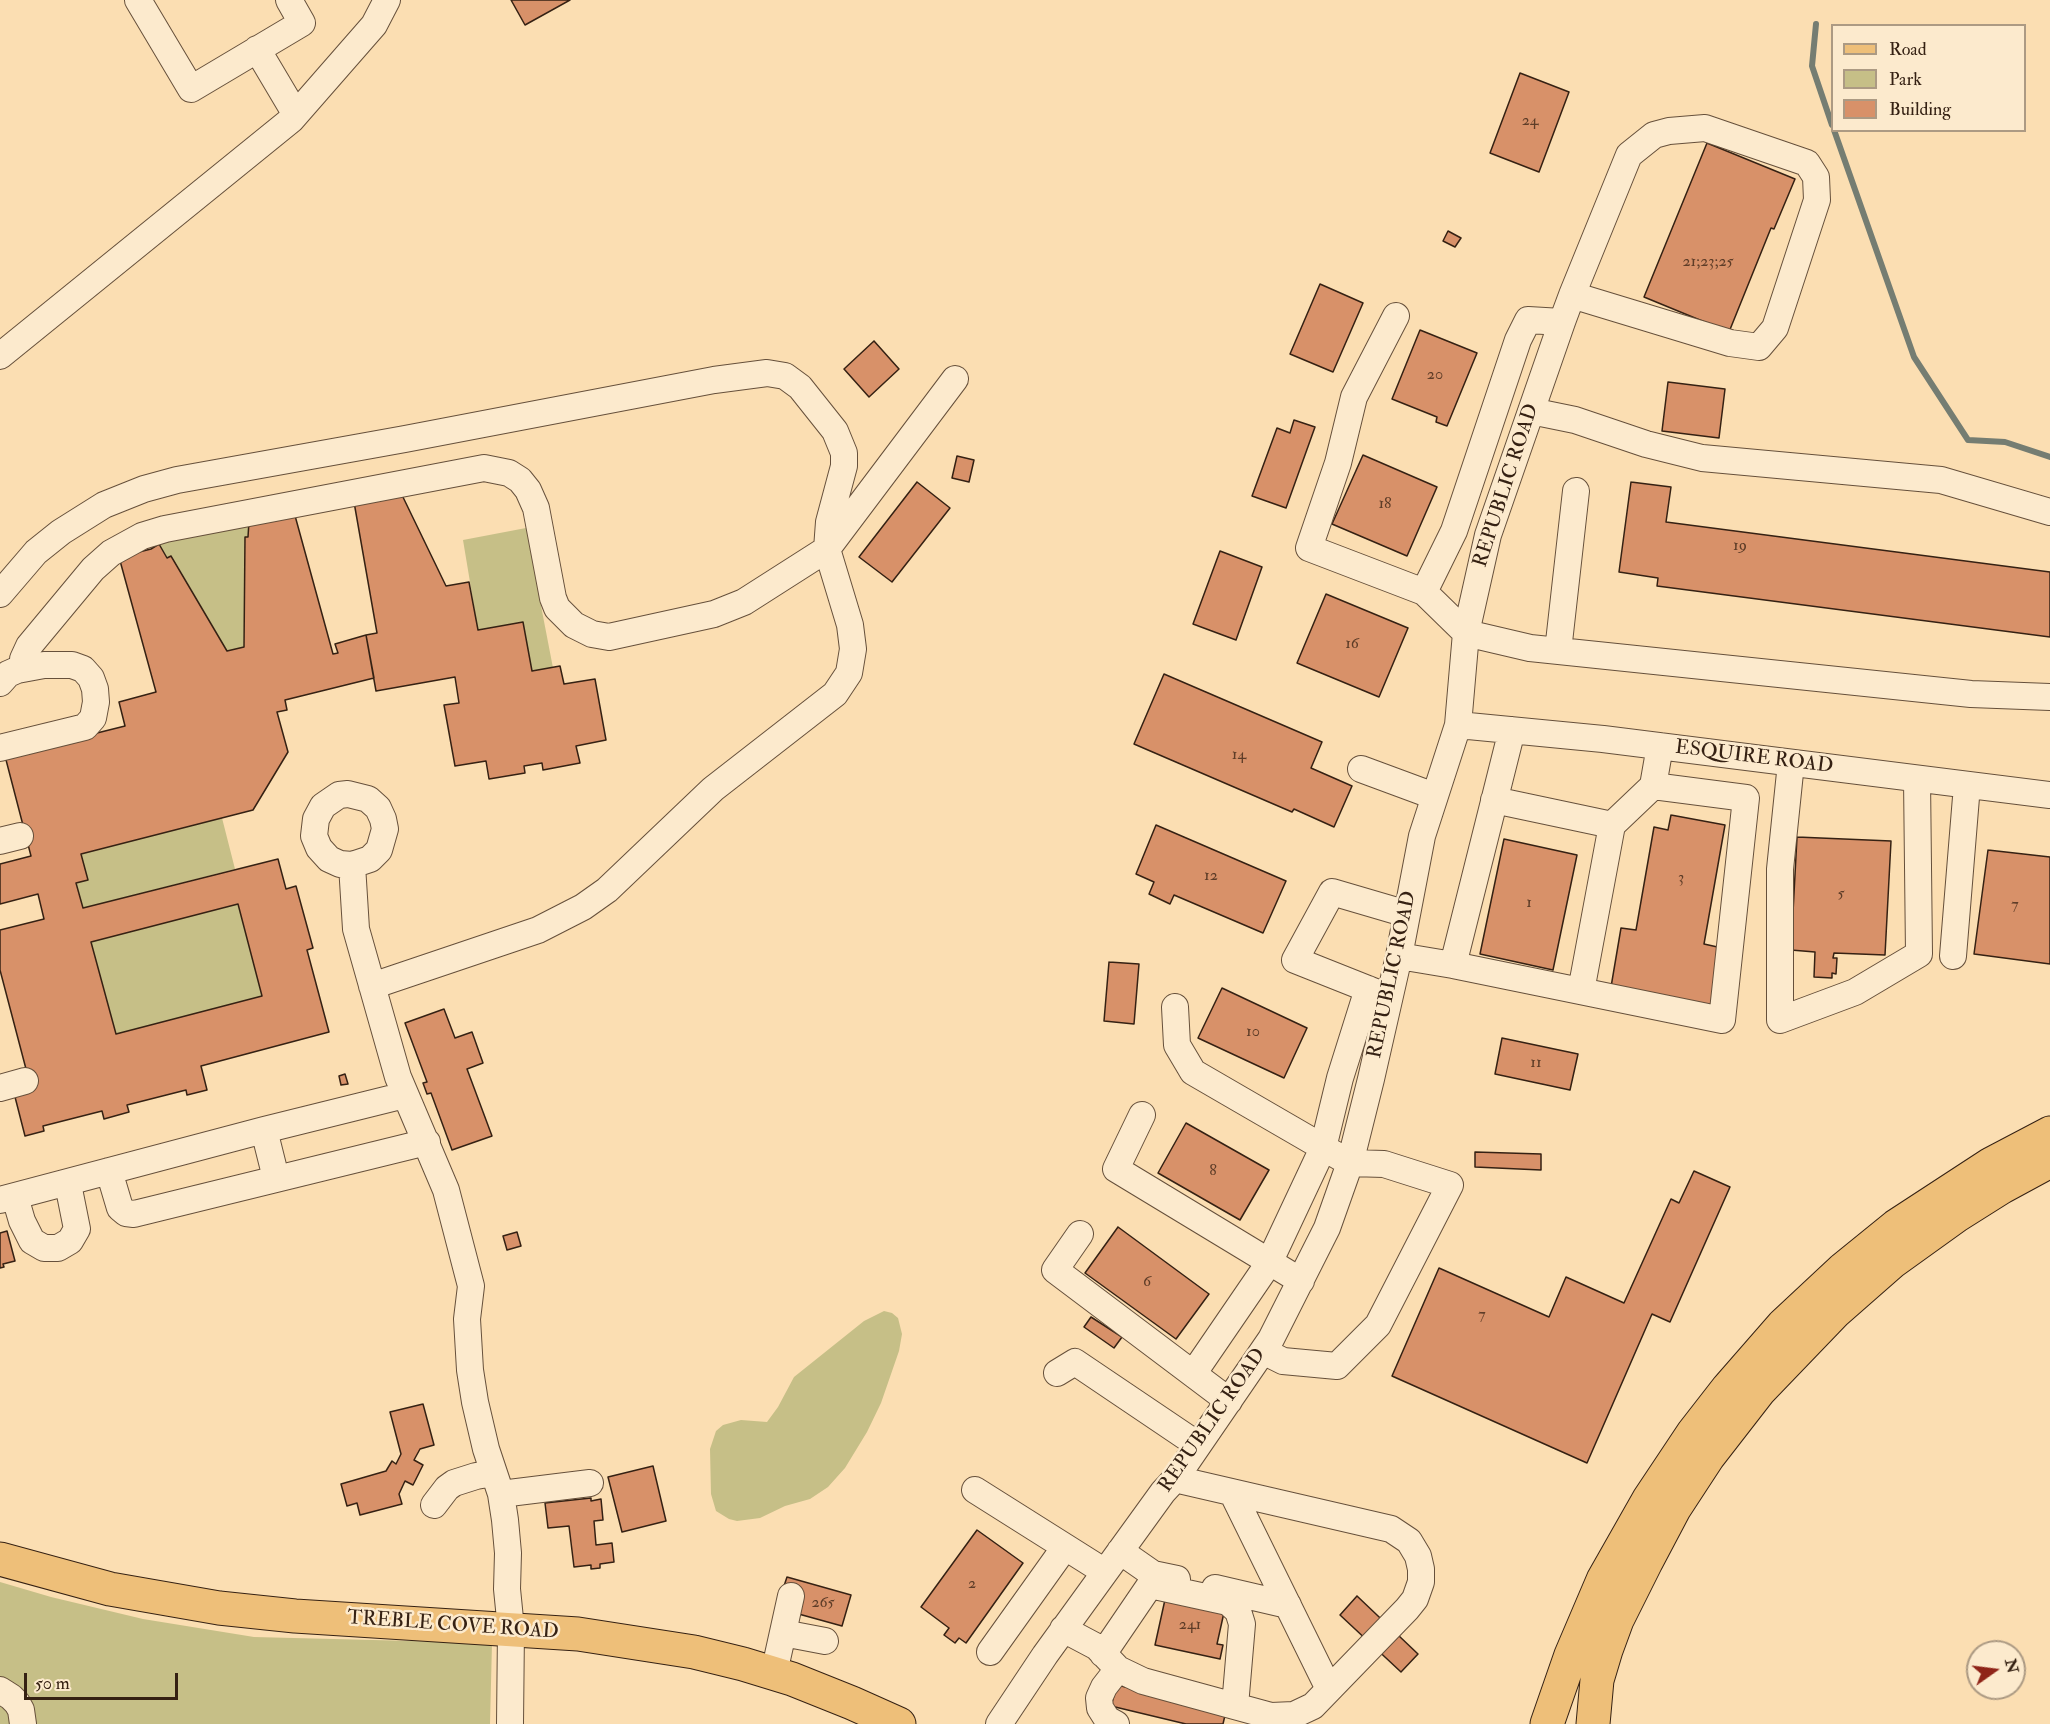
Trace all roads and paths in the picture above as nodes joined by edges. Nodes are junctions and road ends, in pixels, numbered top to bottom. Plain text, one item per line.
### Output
1 (138, 0) edge
2 (289, 0) edge
3 (387, 0) edge
4 (257, 50) junction
5 (295, 113) junction
6 (1572, 295) junction
7 (1396, 315) dead end
8 (1562, 322) junction
9 (0, 356) edge
10 (955, 380) dead end
11 (1531, 411) junction
12 (1576, 491) dead end
13 (2050, 512) edge
14 (828, 549) junction
15 (1424, 592) junction
16 (0, 594) edge
17 (1466, 633) junction
18 (1558, 651) junction
19 (23, 668) junction
20 (0, 683) edge
21 (2050, 697) edge
22 (1458, 725) junction
23 (1512, 730) junction
24 (1660, 746) junction
25 (0, 748) edge
26 (1791, 763) junction
27 (1361, 769) dead end
28 (1917, 779) junction
29 (1967, 785) junction
30 (1653, 786) junction
31 (1434, 795) junction
32 (2050, 795) edge
33 (1494, 800) junction
34 (1612, 825) junction
35 (352, 865) dead end
36 (1407, 914) junction
37 (1399, 956) junction
38 (1953, 956) dead end
39 (1453, 965) junction
40 (372, 986) junction
41 (1581, 991) junction
42 (1378, 993) junction
43 (1175, 1007) dead end
44 (25, 1081) dead end
45 (0, 1088) edge
46 (405, 1095) junction
47 (1142, 1115) dead end
48 (264, 1130) junction
49 (2050, 1133) edge
50 (427, 1142) junction
51 (1323, 1148) junction
52 (2050, 1161) edge
53 (1350, 1163) junction
54 (110, 1171) junction
55 (276, 1178) junction
56 (68, 1184) junction
57 (5, 1194) edge
58 (1080, 1234) dead end
59 (1269, 1263) junction
60 (1301, 1281) junction
61 (1263, 1351) junction
62 (1057, 1373) dead end
63 (1192, 1374) junction
64 (1229, 1401) junction
65 (1198, 1445) junction
66 (1175, 1479) junction
67 (590, 1483) dead end
68 (497, 1484) junction
69 (975, 1490) dead end
70 (1232, 1492) junction
71 (434, 1506) dead end
72 (1065, 1547) junction
73 (1120, 1551) junction
74 (0, 1559) edge
75 (1105, 1572) junction
76 (1152, 1580) junction
77 (791, 1596) dead end
78 (1288, 1605) junction
79 (511, 1629) junction
80 (1064, 1629) junction
81 (783, 1633) junction
82 (825, 1641) dead end
83 (990, 1652) dead end
84 (1111, 1662) junction
85 (774, 1672) junction
86 (1597, 1680) junction
87 (1329, 1689) junction
88 (0, 1690) edge
89 (1235, 1706) junction
90 (1270, 1720) edge
91 (23, 1724) edge
92 (510, 1724) edge
93 (899, 1724) edge
94 (999, 1724) edge
95 (1116, 1724) edge
96 (1547, 1724) edge
97 (1593, 1724) edge
98 (1605, 1724) edge

1 - 4 street
2 - 4 street
3 - 5 street
4 - 5 street
5 - 9 street
6 - 6 street, REPUBLIC ROAD
6 - 8 street, REPUBLIC ROAD
7 - 15 street
8 - 11 street, REPUBLIC ROAD
8 - 15 street
10 - 14 street
11 - 13 street
11 - 17 street, REPUBLIC ROAD
12 - 18 street
14 - 16 street
14 - 19 street
14 - 40 street
15 - 17 street
17 - 18 street
17 - 22 street, REPUBLIC ROAD
18 - 21 street
19 - 20 street
19 - 25 street
22 - 23 street, ESQUIRE ROAD
22 - 31 street, REPUBLIC ROAD
23 - 24 street, ESQUIRE ROAD
23 - 33 street
24 - 26 street, ESQUIRE ROAD
24 - 30 street
26 - 28 street, ESQUIRE ROAD
26 - 28 street
27 - 31 street
28 - 29 street, ESQUIRE ROAD
29 - 32 street, ESQUIRE ROAD
29 - 38 street
30 - 34 street
30 - 41 street
31 - 36 street, REPUBLIC ROAD
33 - 34 street
33 - 39 street
34 - 41 street
35 - 40 street
36 - 37 street, REPUBLIC ROAD
36 - 42 street
37 - 39 street
37 - 42 street, REPUBLIC ROAD
39 - 41 street
40 - 46 street
42 - 51 street
42 - 53 street, REPUBLIC ROAD
43 - 51 street
44 - 45 street
46 - 48 street
46 - 50 street
47 - 59 street
48 - 54 street
48 - 55 street
49 - 96 main road
50 - 55 street
50 - 68 street
51 - 53 street
51 - 59 street
52 - 86 main road
53 - 60 street, REPUBLIC ROAD
53 - 61 street
54 - 55 street
54 - 56 street
56 - 57 street
56 - 57 street
58 - 63 street
59 - 60 street
59 - 63 street
60 - 61 street, REPUBLIC ROAD
61 - 64 street, REPUBLIC ROAD
62 - 65 street
63 - 64 street
64 - 65 street, REPUBLIC ROAD
65 - 66 street, REPUBLIC ROAD
66 - 70 street
66 - 73 street, REPUBLIC ROAD
67 - 68 street
68 - 71 street
68 - 79 street
69 - 72 street
70 - 78 street
70 - 87 street
72 - 75 street
72 - 83 street
73 - 75 street, REPUBLIC ROAD
73 - 76 street
74 - 79 main road, TREBLE COVE ROAD
75 - 80 street, REPUBLIC ROAD
76 - 78 street
76 - 84 street
76 - 89 street
77 - 81 street
78 - 87 street
79 - 85 main road, TREBLE COVE ROAD
79 - 92 street
80 - 84 street
80 - 94 street, REPUBLIC ROAD
81 - 82 street
81 - 85 street
84 - 89 street
84 - 95 street
85 - 93 main road, TREBLE COVE ROAD
86 - 97 main road
86 - 98 main road
87 - 90 street
88 - 91 street
89 - 90 street

